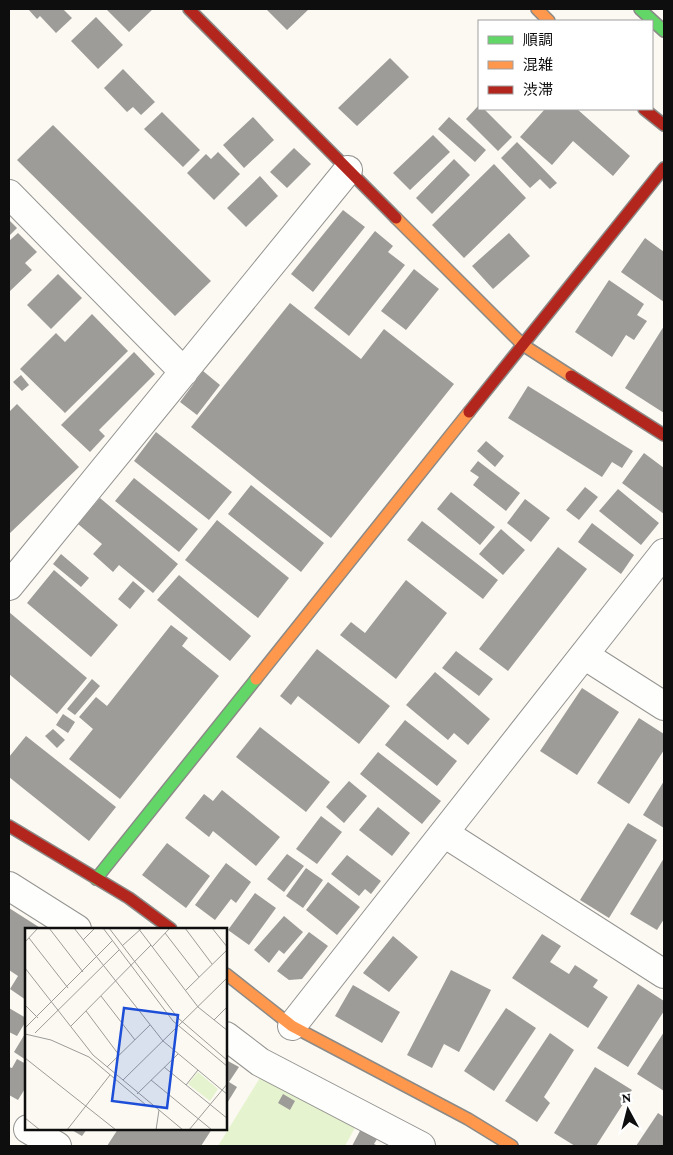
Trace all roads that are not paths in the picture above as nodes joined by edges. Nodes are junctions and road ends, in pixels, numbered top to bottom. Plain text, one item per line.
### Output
1 (189, 9) edge
2 (537, 9) edge
3 (640, 9) edge
4 (548, 20) edge
5 (652, 20) edge
6 (653, 21) edge
7 (664, 31) edge
8 (645, 110) edge
9 (664, 125) edge
10 (664, 168) edge
11 (348, 170) junction
12 (9, 194) edge
13 (523, 345) junction
14 (184, 372) junction
15 (664, 435) edge
16 (664, 553) edge
17 (12, 576) edge
18 (584, 655) junction
19 (664, 706) edge
20 (9, 826) edge
21 (444, 833) junction
22 (96, 878) junction
23 (9, 886) edge
24 (75, 928) edge
25 (170, 928) edge
26 (664, 974) edge
27 (228, 976) edge
28 (292, 1026) junction
29 (228, 1038) edge
30 (9, 1117) edge
31 (25, 1127) edge
32 (30, 1130) edge
33 (57, 1146) edge
34 (421, 1146) edge
35 (512, 1146) edge

1 - 11 street
2 - 4 street
3 - 5 street
6 - 7 street
8 - 9 street
10 - 13 street
11 - 13 street
11 - 14 street
12 - 14 street
13 - 15 street
13 - 22 street
14 - 17 street
16 - 18 street
18 - 19 street
18 - 21 street
20 - 22 street
21 - 26 street
21 - 28 street
22 - 25 street
23 - 24 street
27 - 28 street
28 - 35 street
29 - 34 street
30 - 31 street
32 - 33 street

